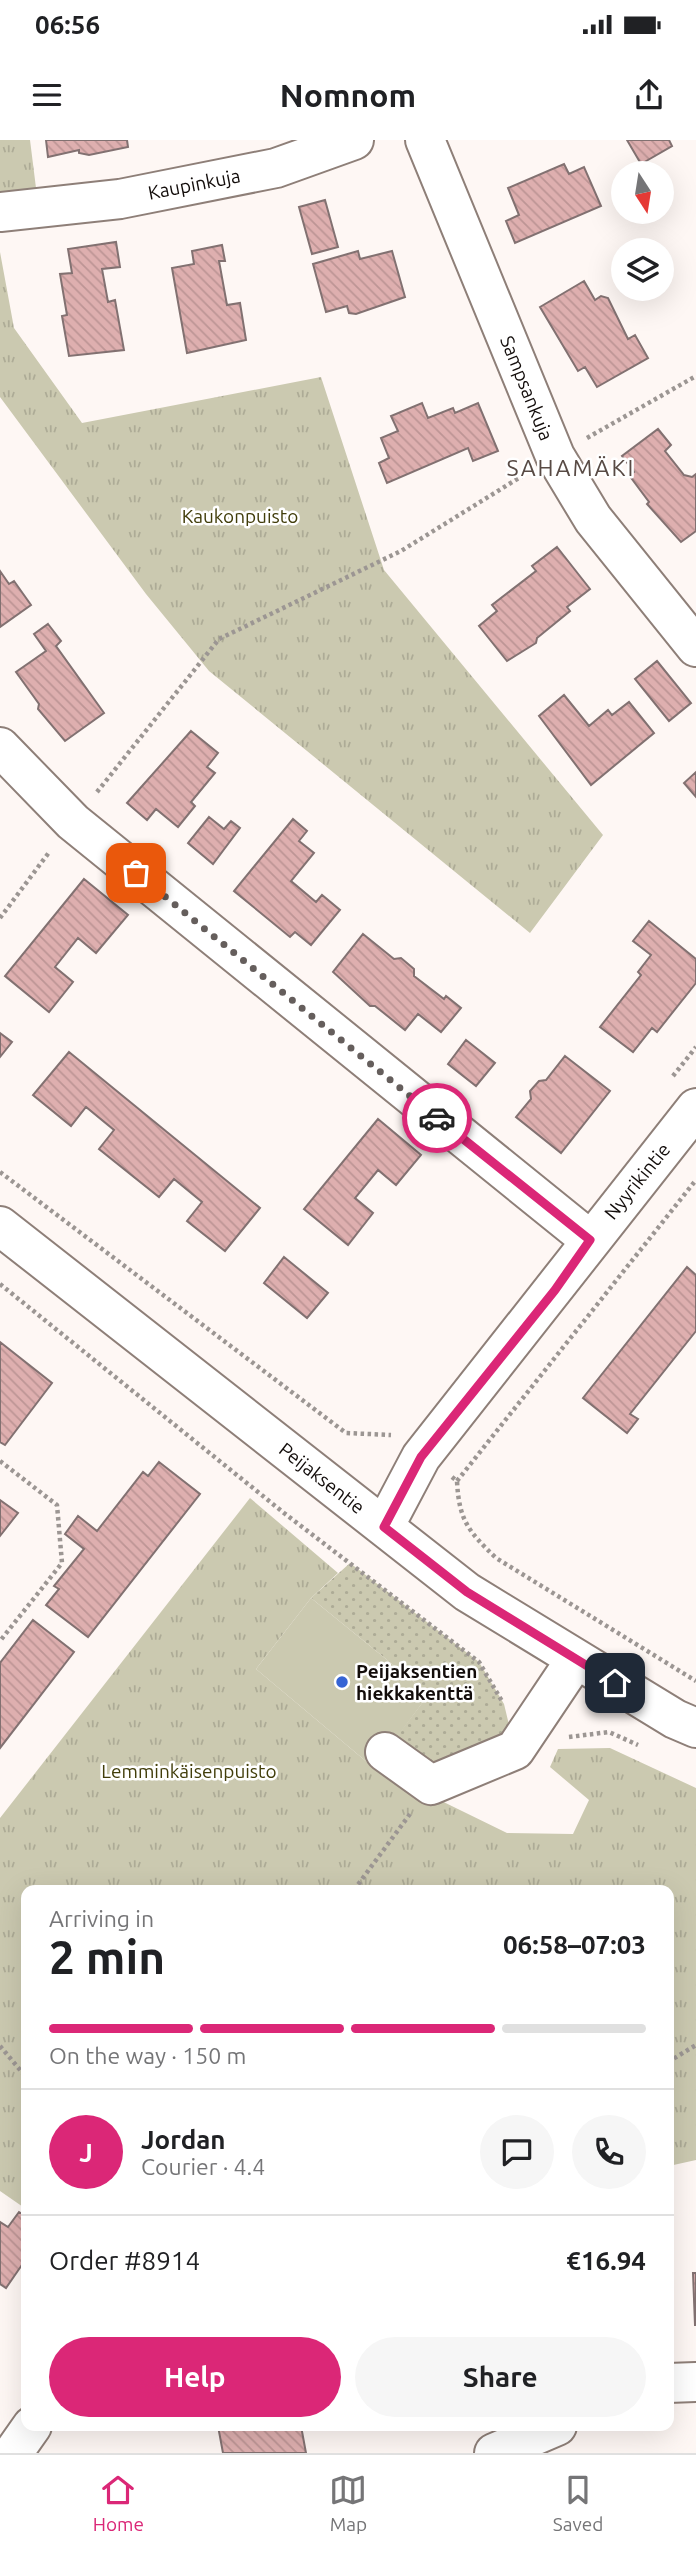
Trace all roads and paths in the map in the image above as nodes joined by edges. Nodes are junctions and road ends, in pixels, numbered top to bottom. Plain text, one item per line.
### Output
1 (355, 140) edge
2 (425, 140) edge
3 (14, 210) edge
4 (696, 376) edge
5 (555, 456) junction
6 (696, 647) edge
7 (0, 747) edge
8 (73, 822) junction
9 (0, 918) edge
10 (696, 1108) edge
11 (0, 1172) edge
12 (696, 1180) edge
13 (0, 1226) edge
14 (590, 1240) junction
15 (0, 1284) edge
16 (421, 1457) junction
17 (0, 1461) edge
18 (457, 1481) junction
19 (384, 1527) junction
20 (0, 1640) edge
21 (576, 1659) junction
22 (696, 1681) edge
23 (533, 1721) junction
24 (696, 1728) edge
25 (643, 1747) dead end
26 (386, 1752) dead end
27 (431, 1784) junction
28 (358, 1885) edge
29 (696, 2045) edge
30 (0, 2046) edge
31 (674, 2058) edge
32 (21, 2071) edge
33 (696, 2382) edge
34 (674, 2383) edge
35 (28, 2431) edge
36 (545, 2431) edge
37 (13, 2453) edge
38 (494, 2453) edge

1 - 3 street, Kaupinkuja
2 - 5 street, Sampsankuja
4 - 5 path
5 - 6 street, Sampsankuja
5 - 8 path
7 - 8 street
8 - 9 path
8 - 14 street
10 - 14 street, Nyyrikintie
11 - 16 path
12 - 18 path
13 - 19 street, Peijaksentie
14 - 16 street, Nyyrikintie
15 - 23 path
16 - 18 path
16 - 19 street, Nyyrikintie
17 - 20 path
18 - 22 path
19 - 21 street, Peijaksentie
21 - 23 street
21 - 24 street, Peijaksentie
23 - 25 path
23 - 27 street
26 - 27 street
27 - 28 path
29 - 31 path
30 - 32 path
33 - 34 street
35 - 37 street
36 - 38 street

